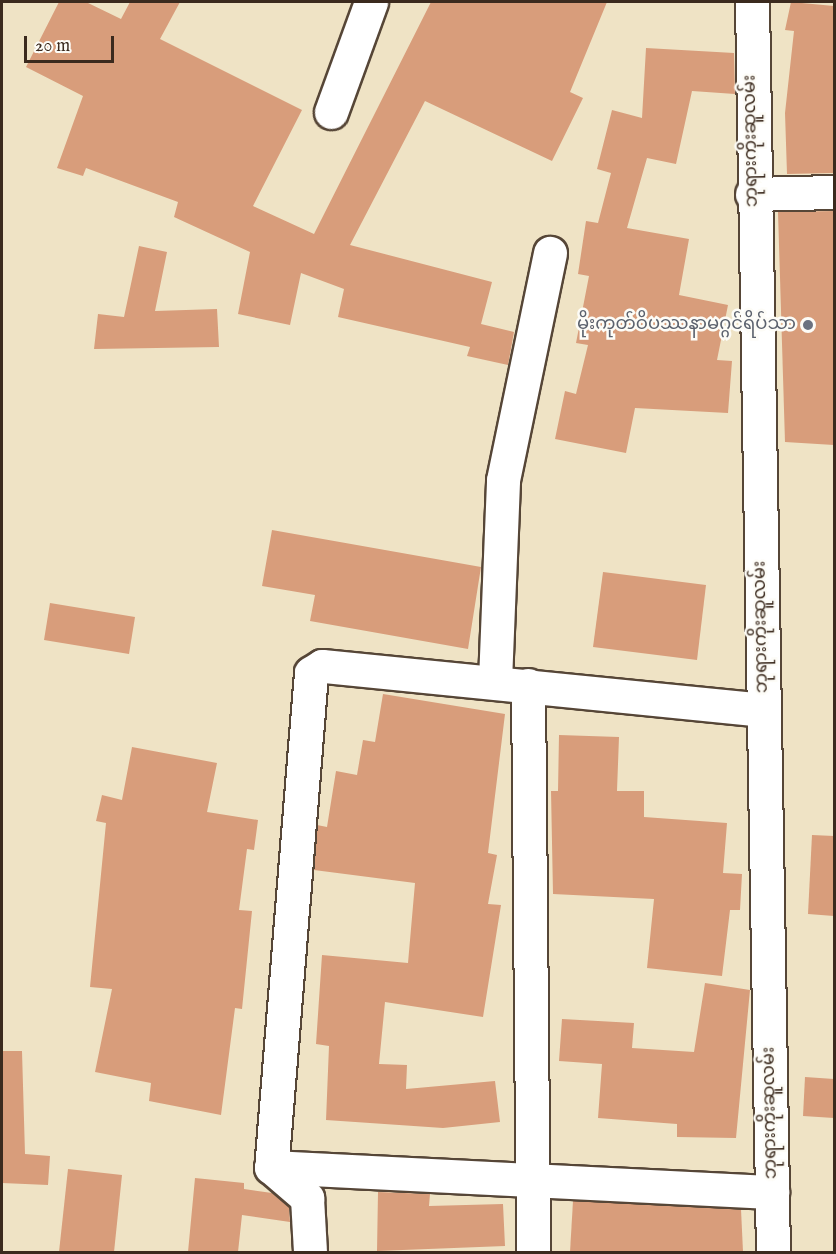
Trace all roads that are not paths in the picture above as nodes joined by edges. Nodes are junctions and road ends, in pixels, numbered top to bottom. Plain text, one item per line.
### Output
1 (371, 2) edge
2 (752, 2) edge
3 (331, 112) dead end
4 (834, 192) edge
5 (752, 194) junction
6 (550, 253) dead end
7 (495, 681) junction
8 (528, 685) junction
9 (764, 710) junction
10 (271, 1167) junction
11 (531, 1180) junction
12 (772, 1192) junction
13 (310, 1252) edge
14 (533, 1252) edge
15 (773, 1252) edge

1 - 3 street
2 - 5 street, ဘုရားကိုးဆူလမ်း
4 - 5 street
5 - 9 street, ဘုရားကိုးဆူလမ်း
6 - 7 street
7 - 8 street
7 - 10 street
8 - 9 street
8 - 11 street
9 - 12 street, ဘုရားကိုးဆူလမ်း
10 - 11 street
10 - 13 street
11 - 12 street
11 - 14 street
12 - 15 street, ဘုရားကိုးဆူလမ်း

